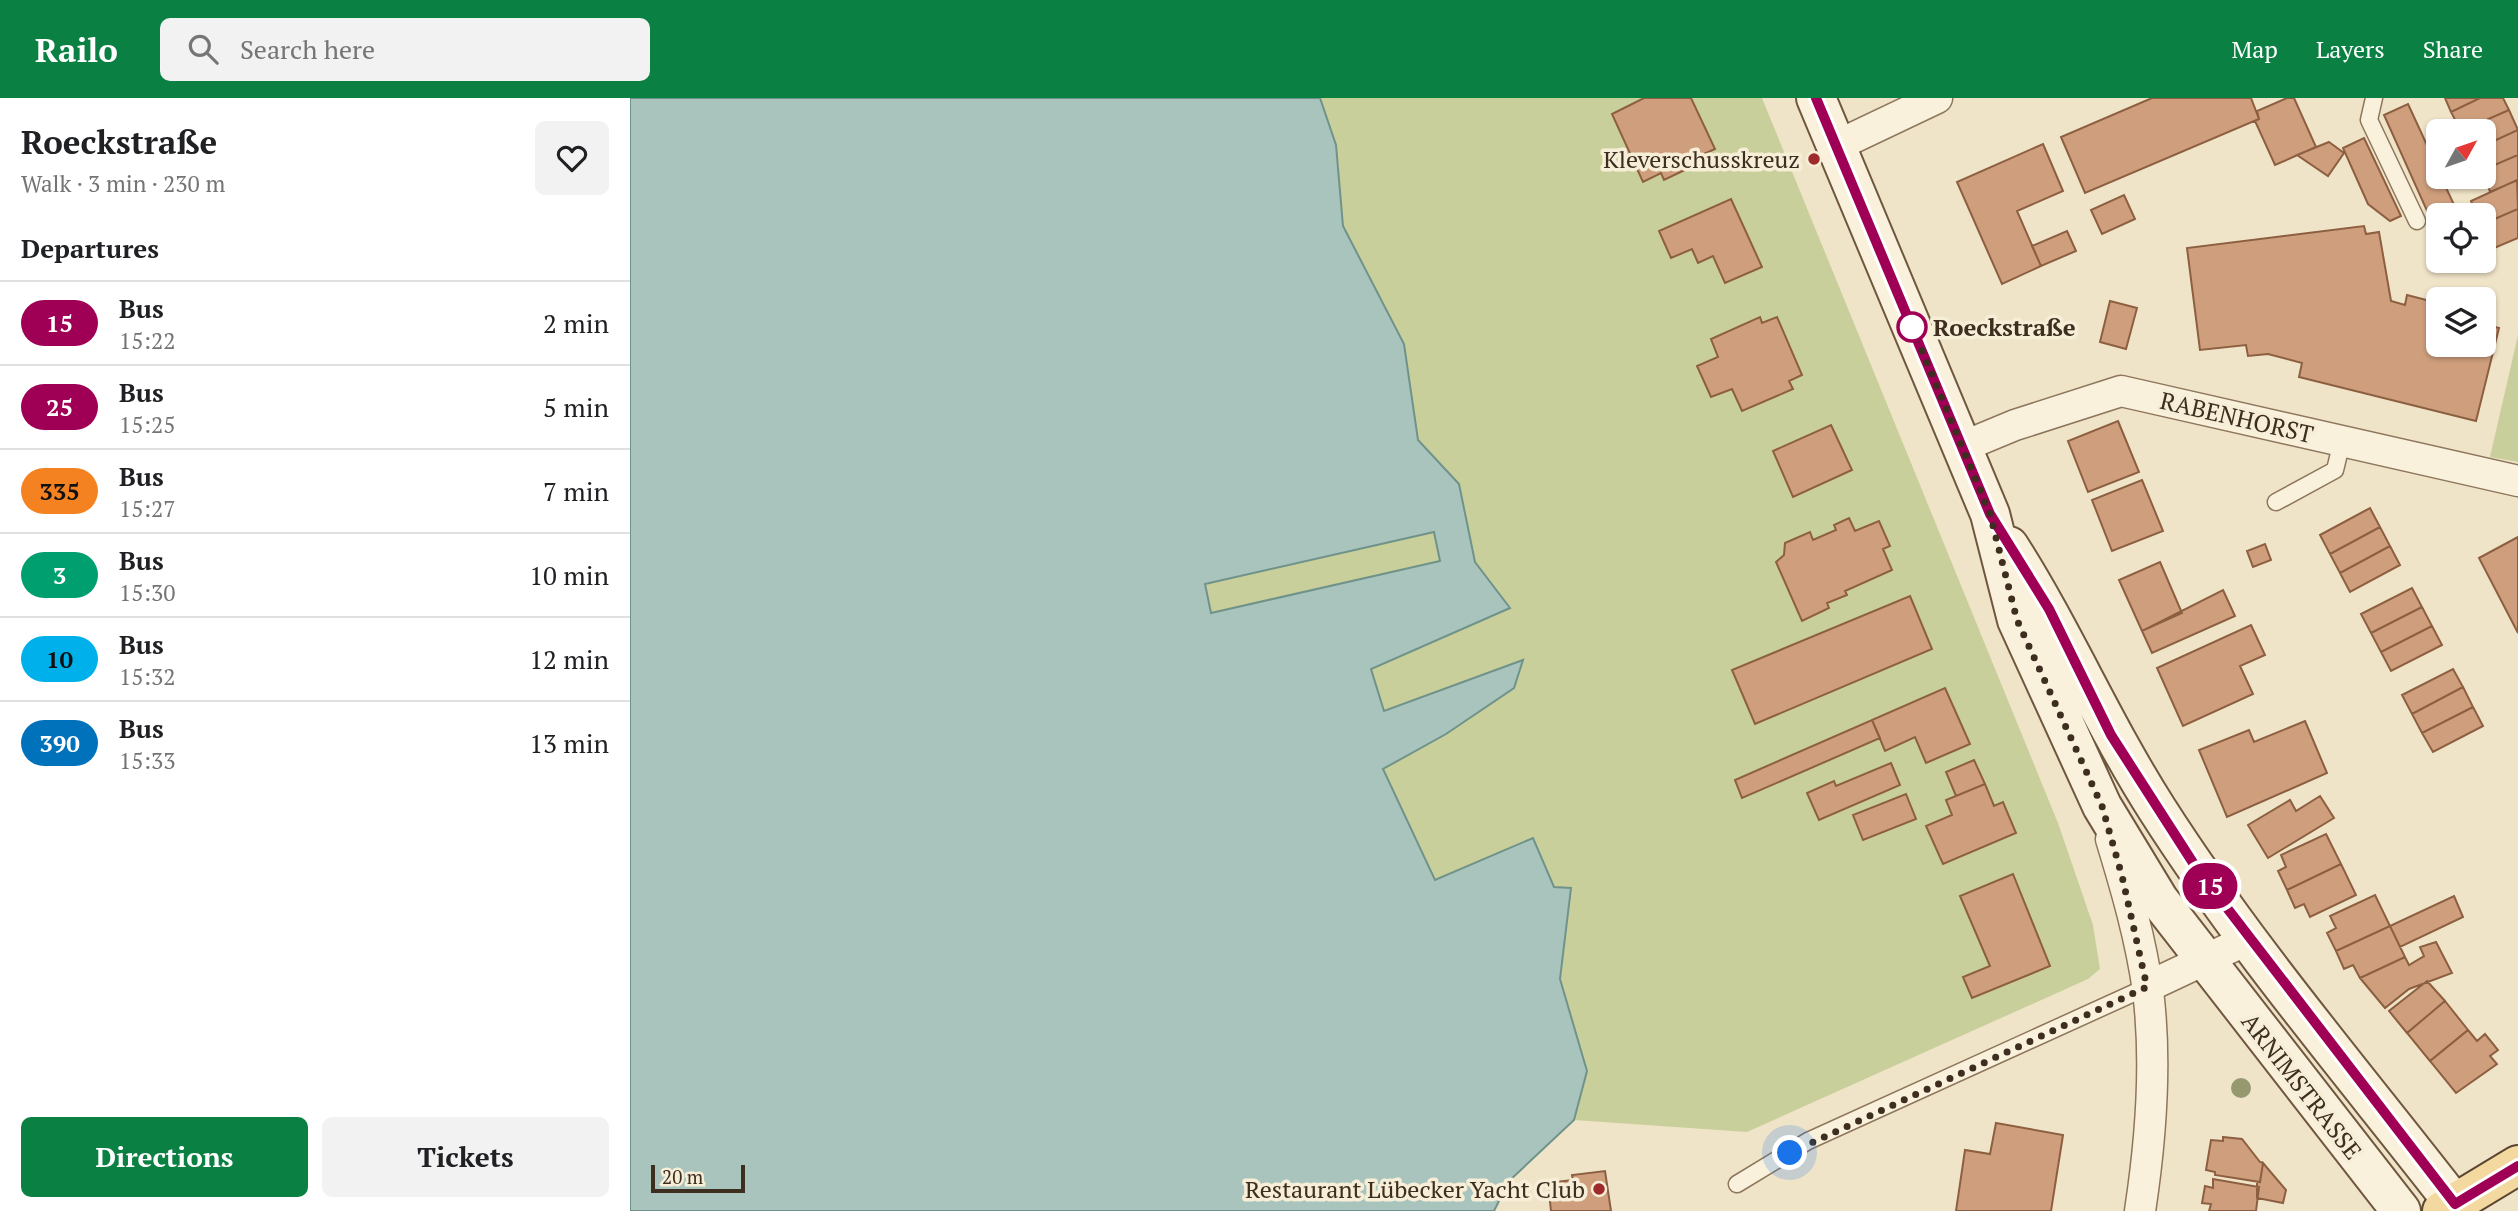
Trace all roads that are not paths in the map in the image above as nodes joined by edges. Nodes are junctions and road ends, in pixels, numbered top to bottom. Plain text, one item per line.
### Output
1 (1816, 98) edge
2 (1937, 98) edge
3 (2374, 98) edge
4 (1836, 146) junction
5 (2417, 221) dead end
6 (2342, 441) junction
7 (1962, 447) junction
8 (2518, 481) edge
9 (2276, 502) dead end
10 (1990, 514) junction
11 (2102, 806) junction
12 (2249, 939) junction
13 (2204, 960) junction
14 (2149, 1001) junction
15 (2518, 1166) edge
16 (1737, 1184) dead end
17 (2453, 1209) edge
18 (2140, 1211) edge
19 (2401, 1211) edge

1 - 4 main road
2 - 4 street
3 - 5 lane
4 - 7 main road
6 - 7 street, RABENHORST
6 - 8 street, RABENHORST
6 - 9 lane
7 - 10 main road
10 - 11 main road
10 - 12 main road
11 - 13 main road
11 - 14 street
12 - 13 street
12 - 17 main road, ARNIMSTRASSE
13 - 14 street
13 - 19 main road, ARNIMSTRASSE
14 - 16 lane
14 - 18 street
15 - 17 main road

